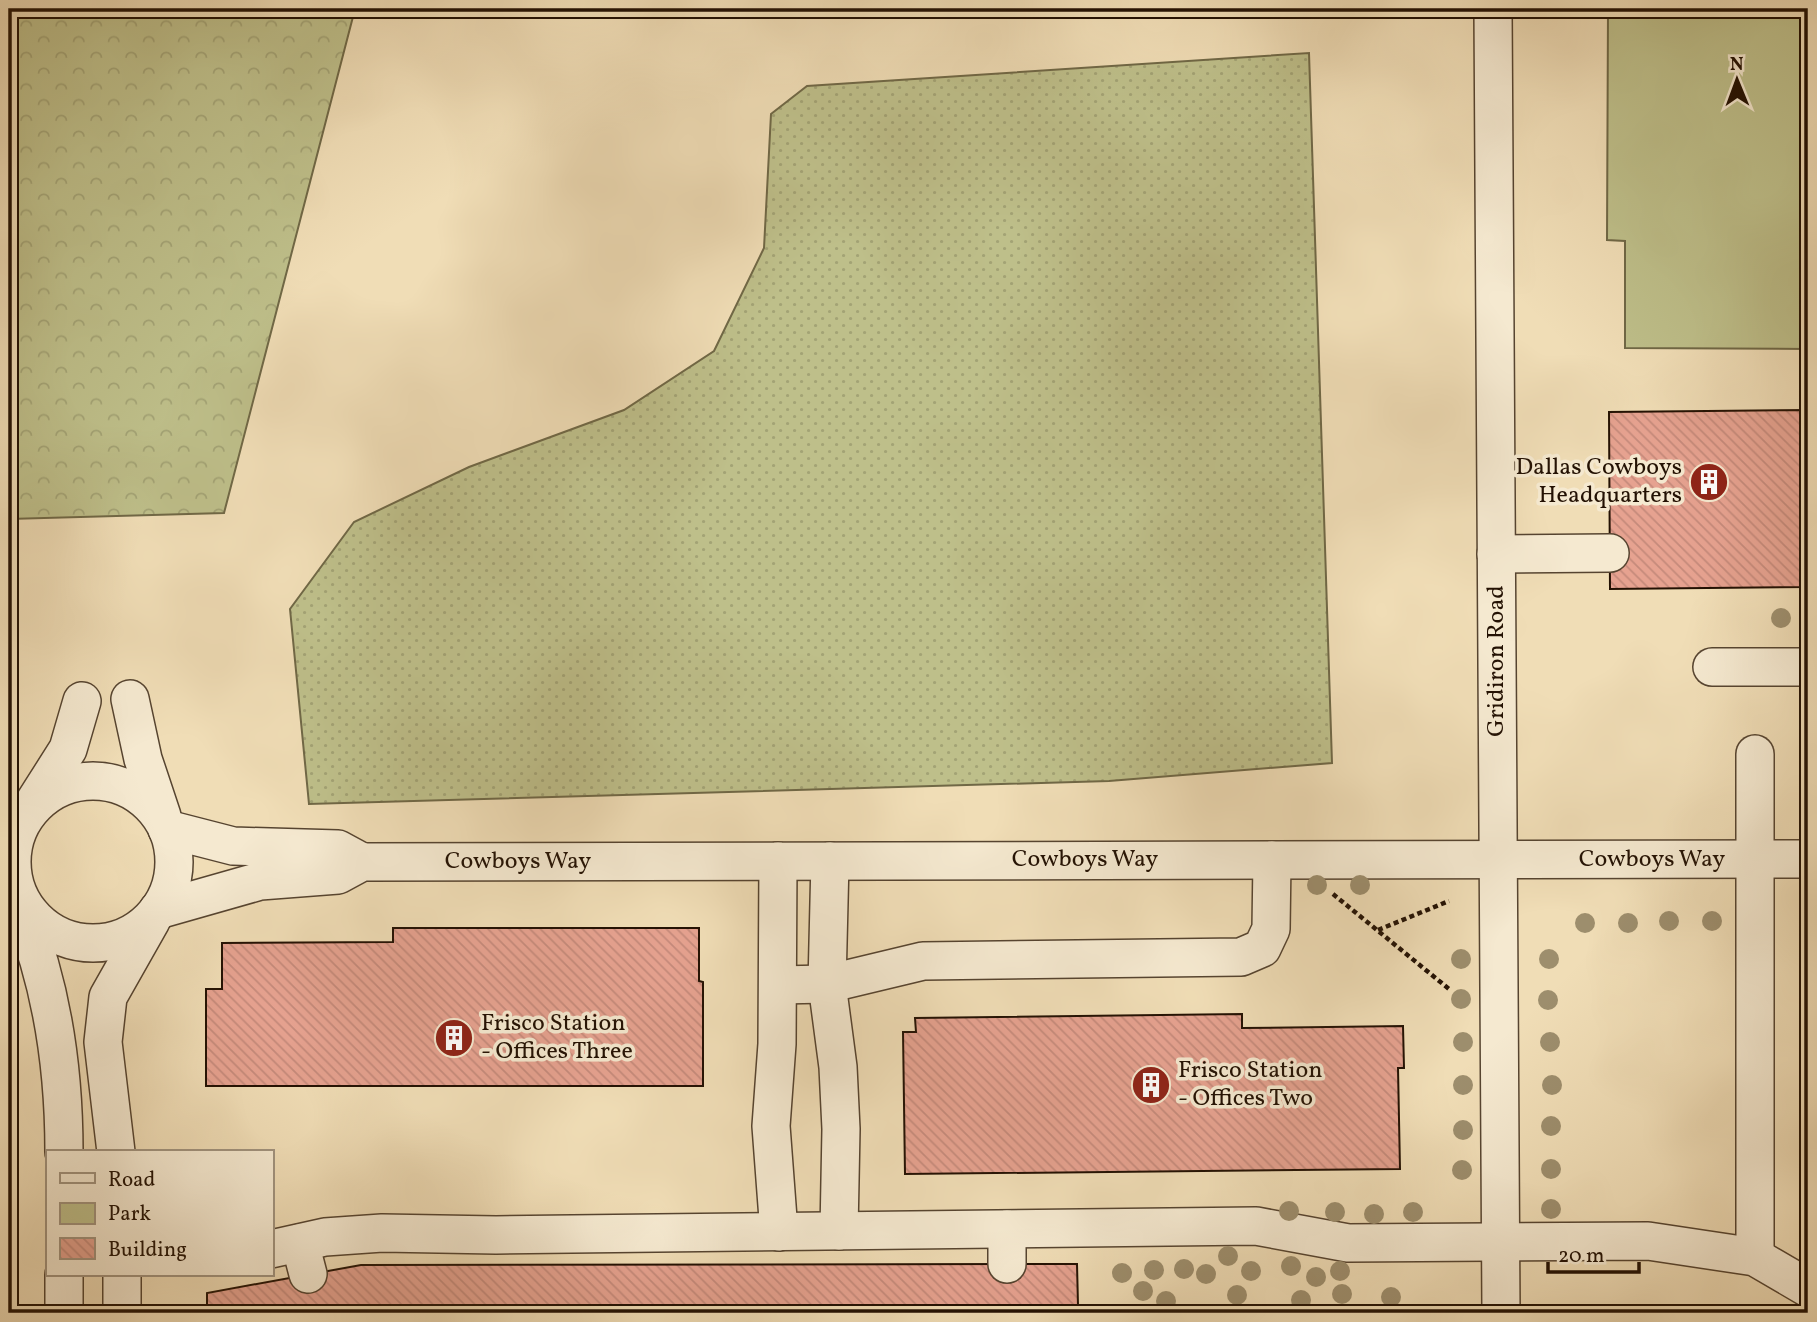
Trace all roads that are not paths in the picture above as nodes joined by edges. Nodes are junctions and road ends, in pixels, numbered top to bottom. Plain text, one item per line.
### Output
1 (1493, 9) edge
2 (1610, 553) dead end
3 (1496, 554) junction
4 (1712, 667) dead end
5 (1808, 667) edge
6 (130, 699) dead end
7 (82, 701) dead end
8 (1755, 754) dead end
9 (26, 815) junction
10 (166, 826) junction
11 (1755, 859) junction
12 (1808, 859) edge
13 (1272, 860) junction
14 (1498, 860) junction
15 (778, 861) junction
16 (830, 861) junction
17 (362, 862) junction
18 (18, 895) junction
19 (157, 912) junction
20 (827, 984) junction
21 (778, 985) junction
22 (64, 1150) edge
23 (116, 1150) edge
24 (779, 1231) junction
25 (839, 1231) junction
26 (1501, 1243) junction
27 (293, 1256) edge
28 (1755, 1257) junction
29 (64, 1276) edge
30 (122, 1276) edge
31 (1808, 1288) edge
32 (64, 1313) edge
33 (122, 1313) edge
34 (1501, 1313) edge

1 - 3 street, Gridiron Road
2 - 3 street
3 - 14 street, Gridiron Road
4 - 5 street
6 - 10 street
7 - 9 street
8 - 11 street
9 - 10 street
9 - 18 street
10 - 17 street, Cowboys Way
10 - 19 street
11 - 12 street, Cowboys Way
11 - 14 street, Cowboys Way
11 - 28 street
13 - 14 street, Cowboys Way
13 - 16 street, Cowboys Way
13 - 20 street
14 - 26 street, Gridiron Road
15 - 16 street, Cowboys Way
15 - 17 street, Cowboys Way
15 - 21 street
16 - 20 street
17 - 19 street, Cowboys Way
18 - 19 street
18 - 22 street
19 - 23 street
20 - 21 street
20 - 25 street
21 - 24 street
24 - 25 street
24 - 27 street
25 - 26 street
26 - 28 street
26 - 34 street, Gridiron Road
28 - 31 street
29 - 32 street
30 - 33 street

